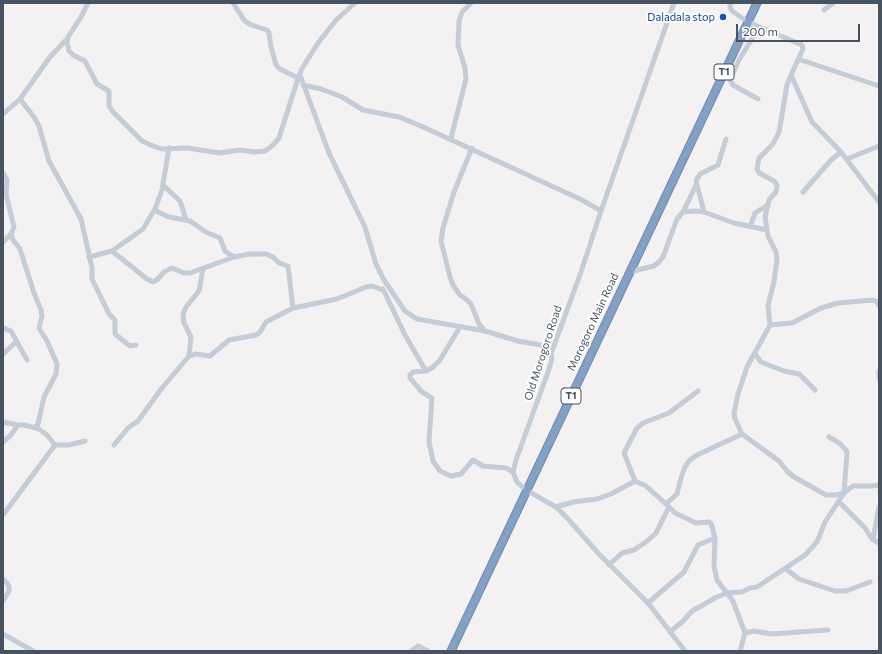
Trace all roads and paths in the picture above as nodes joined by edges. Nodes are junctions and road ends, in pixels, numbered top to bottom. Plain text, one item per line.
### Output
1 (88, 3) edge
2 (233, 3) edge
3 (355, 3) edge
4 (471, 3) edge
5 (674, 3) edge
6 (730, 3) edge
7 (757, 3) edge
8 (833, 3) edge
9 (824, 10) dead end
10 (749, 23) junction
11 (68, 39) junction
12 (798, 59) junction
13 (791, 75) junction
14 (299, 77) junction
15 (303, 85) junction
16 (879, 86) edge
17 (20, 99) junction
18 (758, 99) dead end
19 (3, 114) edge
20 (451, 138) junction
21 (726, 139) dead end
22 (879, 146) edge
23 (169, 148) junction
24 (472, 148) junction
25 (840, 152) junction
26 (846, 159) junction
27 (3, 173) edge
28 (696, 184) junction
29 (163, 185) junction
30 (803, 192) dead end
31 (879, 202) edge
32 (766, 206) junction
33 (155, 209) junction
34 (601, 211) junction
35 (683, 212) junction
36 (704, 212) junction
37 (186, 220) junction
38 (750, 227) junction
39 (767, 230) junction
40 (12, 234) junction
41 (3, 242) edge
42 (112, 251) junction
43 (89, 257) junction
44 (234, 257) junction
45 (203, 269) junction
46 (629, 272) junction
47 (383, 280) junction
48 (383, 290) junction
49 (879, 306) edge
50 (293, 308) junction
51 (770, 325) junction
52 (460, 327) junction
53 (3, 328) edge
54 (485, 331) junction
55 (17, 341) junction
56 (136, 345) dead end
57 (3, 354) edge
58 (551, 354) junction
59 (754, 354) junction
60 (189, 356) junction
61 (27, 360) dead end
62 (879, 371) edge
63 (426, 372) junction
64 (879, 378) edge
65 (814, 390) dead end
66 (698, 391) dead end
67 (3, 422) edge
68 (18, 425) junction
69 (35, 427) junction
70 (742, 434) junction
71 (830, 437) dead end
72 (3, 442) edge
73 (85, 442) dead end
74 (55, 445) junction
75 (114, 445) dead end
76 (513, 472) junction
77 (636, 481) junction
78 (879, 485) edge
79 (526, 490) junction
80 (844, 493) junction
81 (839, 502) junction
82 (668, 506) junction
83 (556, 507) junction
84 (879, 507) edge
85 (3, 516) edge
86 (715, 538) junction
87 (872, 540) junction
88 (879, 543) edge
89 (609, 565) junction
90 (786, 569) junction
91 (3, 579) edge
92 (870, 582) dead end
93 (727, 593) junction
94 (3, 601) edge
95 (648, 603) junction
96 (828, 630) dead end
97 (670, 632) junction
98 (745, 633) junction
99 (3, 634) edge
100 (33, 651) edge
101 (411, 651) edge
102 (428, 651) edge
103 (451, 651) edge
104 (685, 651) edge
105 (740, 651) edge

1 - 11 street
2 - 14 street
3 - 14 street
4 - 20 street
5 - 34 street, Old Morogoro Road
6 - 10 street
7 - 10 highway, Morogoro Main Road / T1
8 - 9 street
10 - 12 street
10 - 18 street
10 - 46 highway, Morogoro Main Road / T1
11 - 17 street
11 - 23 street
12 - 13 street
12 - 16 street
13 - 25 street
13 - 32 street
14 - 15 street
14 - 23 street
15 - 20 street
15 - 47 street
17 - 19 street
17 - 43 street
20 - 24 street
21 - 28 street
22 - 26 street
23 - 29 street
24 - 34 street
24 - 54 street
25 - 26 street
25 - 30 street
26 - 31 street
27 - 40 street
28 - 35 street
28 - 36 street
29 - 33 street
29 - 37 street
32 - 38 street
32 - 39 street
33 - 37 street
33 - 42 street
34 - 58 street, Old Morogoro Road
35 - 36 street
35 - 46 street
36 - 38 street
37 - 44 street
38 - 39 street
39 - 51 street
40 - 41 street
40 - 69 street
42 - 43 street
42 - 45 street
43 - 56 street
44 - 45 street
44 - 50 street
45 - 60 street
46 - 79 highway, Morogoro Main Road / T1
47 - 48 street
47 - 52 street
48 - 50 street
48 - 63 street
49 - 51 street
50 - 60 street
51 - 59 street
52 - 54 street
52 - 63 street
53 - 55 street
54 - 58 street
55 - 57 street
55 - 61 street
58 - 76 street, Old Morogoro Road
59 - 65 street
59 - 70 street
60 - 75 street
62 - 64 street
63 - 76 street
66 - 77 street
67 - 68 street
68 - 69 street
68 - 72 street
69 - 74 street
70 - 80 street
70 - 82 street
71 - 80 street
73 - 74 street
74 - 85 street
76 - 79 street
77 - 82 street
77 - 83 street
78 - 80 street
79 - 83 street
79 - 103 highway, Morogoro Main Road / T1
80 - 81 street
81 - 87 street
81 - 90 street
82 - 86 street
82 - 89 street
83 - 89 street
84 - 87 street
86 - 93 street
86 - 95 street
87 - 88 street
89 - 95 street
90 - 92 street
90 - 93 street
91 - 94 street
93 - 97 street
93 - 98 street
95 - 97 street
96 - 98 street
97 - 104 street
98 - 105 street
99 - 100 street
101 - 102 street

